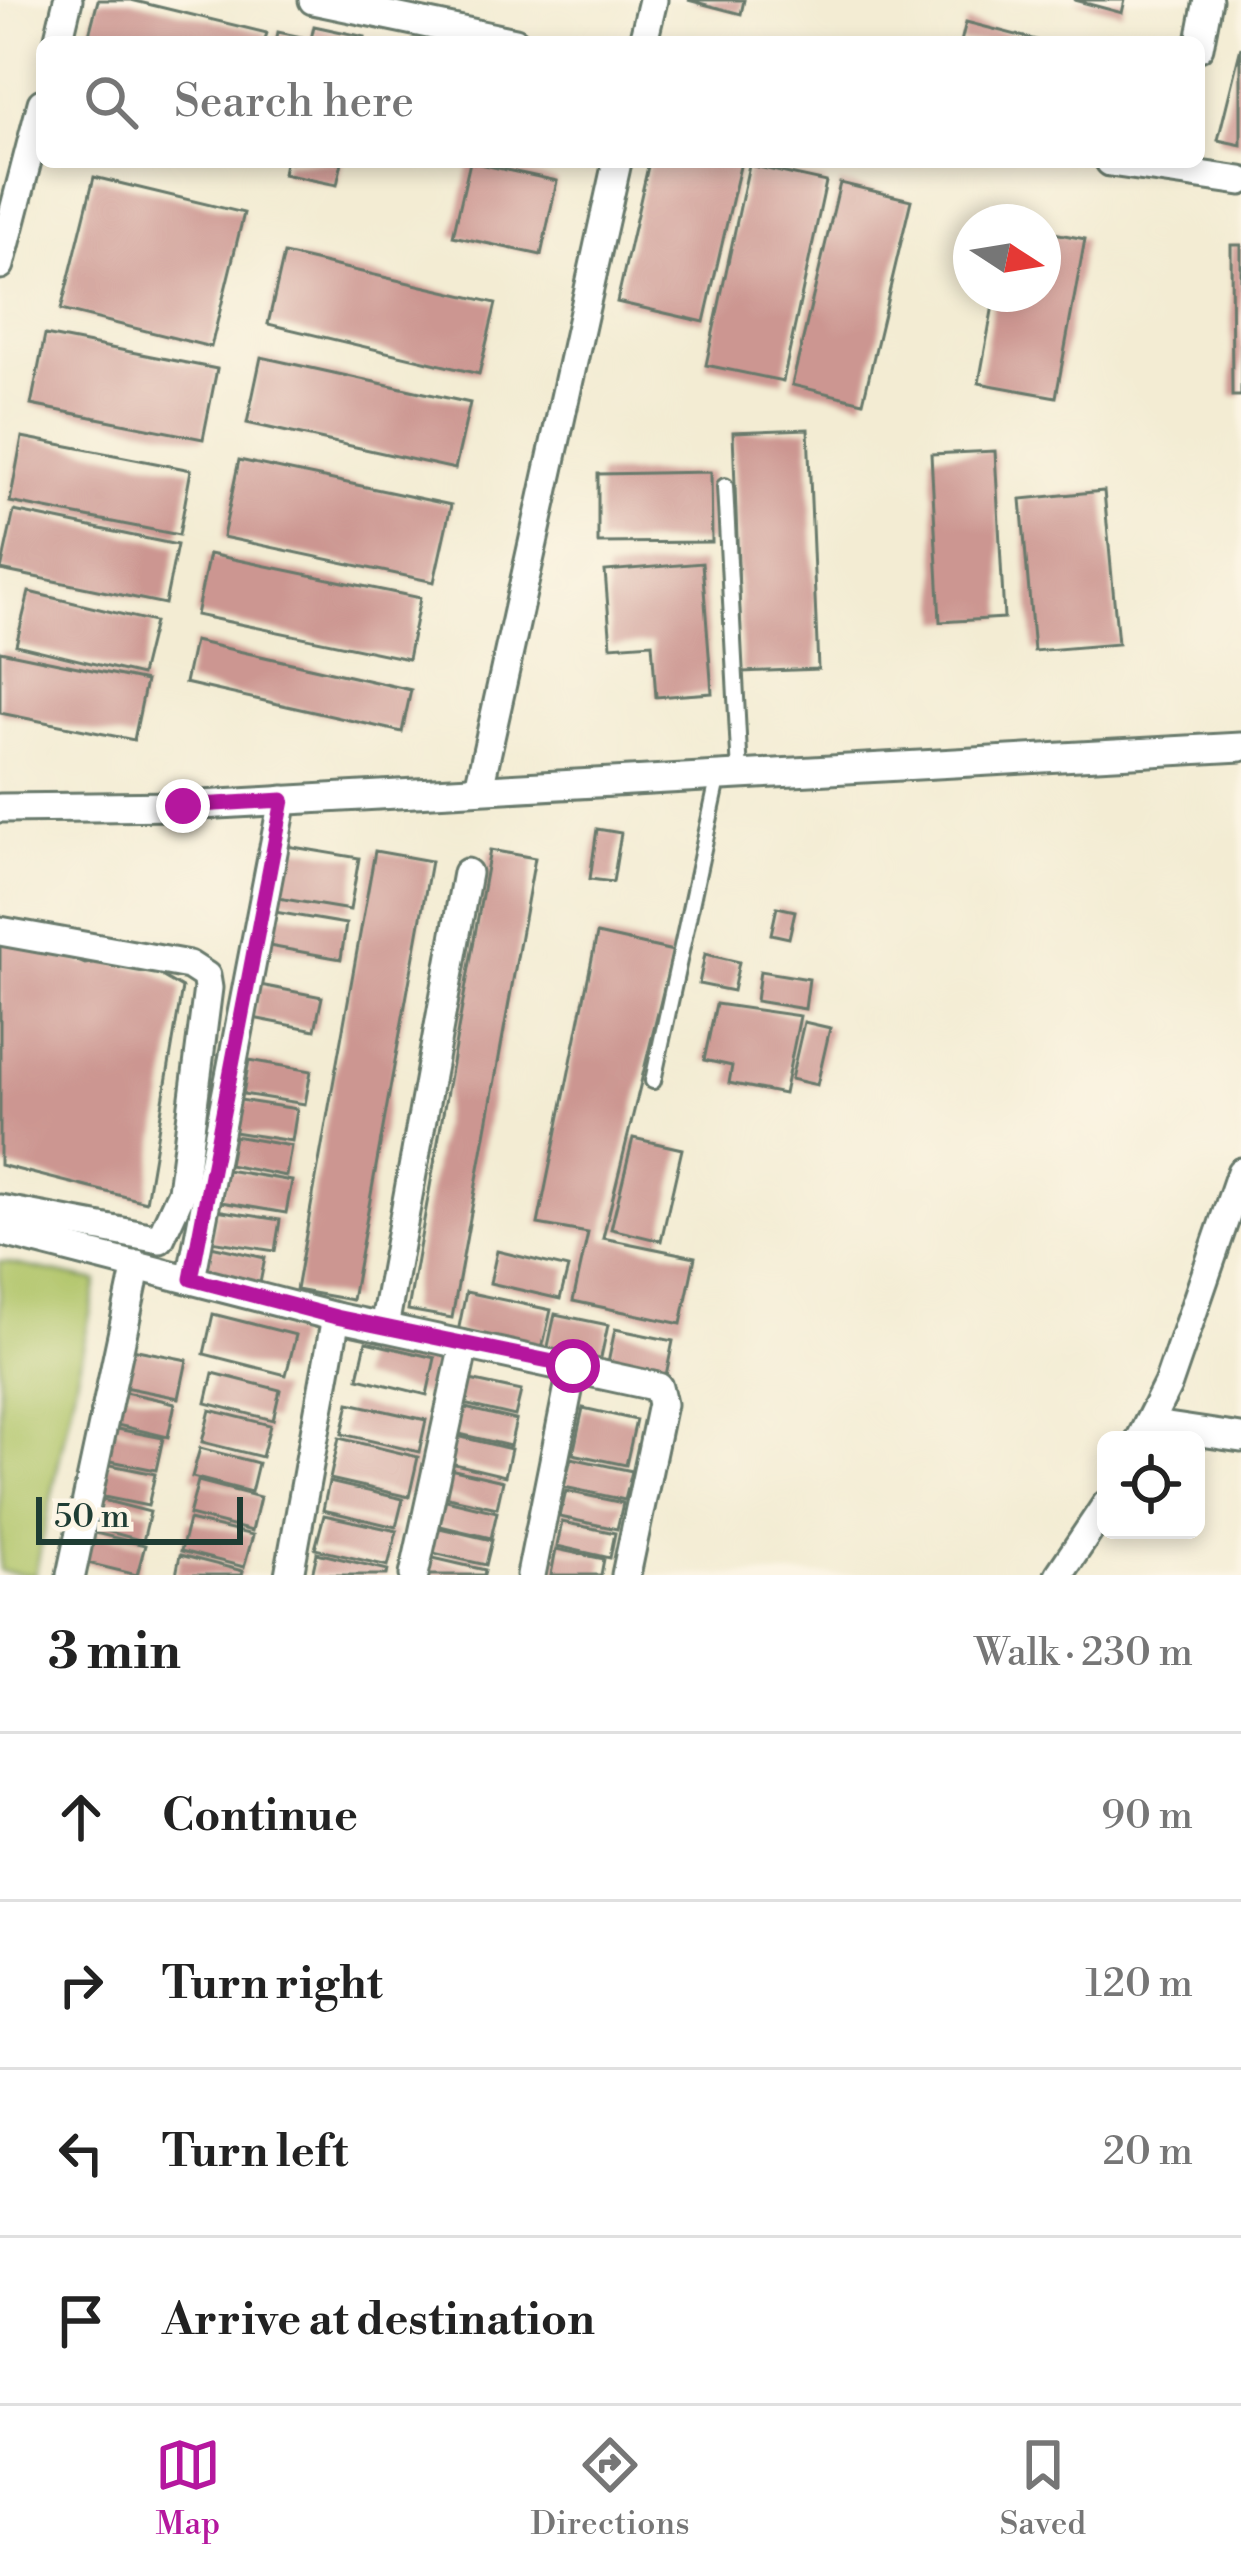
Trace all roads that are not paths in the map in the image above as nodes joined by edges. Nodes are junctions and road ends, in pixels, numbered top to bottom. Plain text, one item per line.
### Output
1 (68, 0) edge
2 (313, 0) edge
3 (653, 0) edge
4 (1208, 0) edge
5 (59, 36) edge
6 (486, 36) edge
7 (645, 36) edge
8 (1201, 36) edge
9 (36, 126) edge
10 (616, 168) edge
11 (1175, 168) edge
12 (1241, 181) edge
13 (0, 266) edge
14 (725, 486) dead end
15 (1241, 748) edge
16 (730, 775) junction
17 (479, 788) junction
18 (283, 800) junction
19 (0, 808) edge
20 (466, 873) dead end
21 (0, 932) edge
22 (653, 1081) dead end
23 (1241, 1172) edge
24 (0, 1209) edge
25 (0, 1231) edge
26 (136, 1265) junction
27 (191, 1279) junction
28 (336, 1317) junction
29 (384, 1327) junction
30 (464, 1345) junction
31 (573, 1366) junction
32 (1144, 1431) edge
33 (1205, 1436) edge
34 (1241, 1438) edge
35 (1097, 1518) edge
36 (71, 1575) edge
37 (289, 1575) edge
38 (415, 1575) edge
39 (531, 1575) edge
40 (626, 1575) edge
41 (1059, 1575) edge

1 - 5 street
2 - 6 street
3 - 7 street
4 - 8 street
9 - 13 street
10 - 17 street
11 - 12 street
14 - 16 lane
15 - 16 street
16 - 17 street
16 - 22 lane
17 - 18 street
18 - 19 street
18 - 27 street
20 - 29 street
21 - 24 street
23 - 32 street
25 - 26 street
26 - 27 street
26 - 36 street
27 - 28 street
28 - 29 street
28 - 37 street
29 - 30 street
30 - 31 street
30 - 38 street
31 - 39 street
31 - 40 street
33 - 34 street
35 - 41 street

